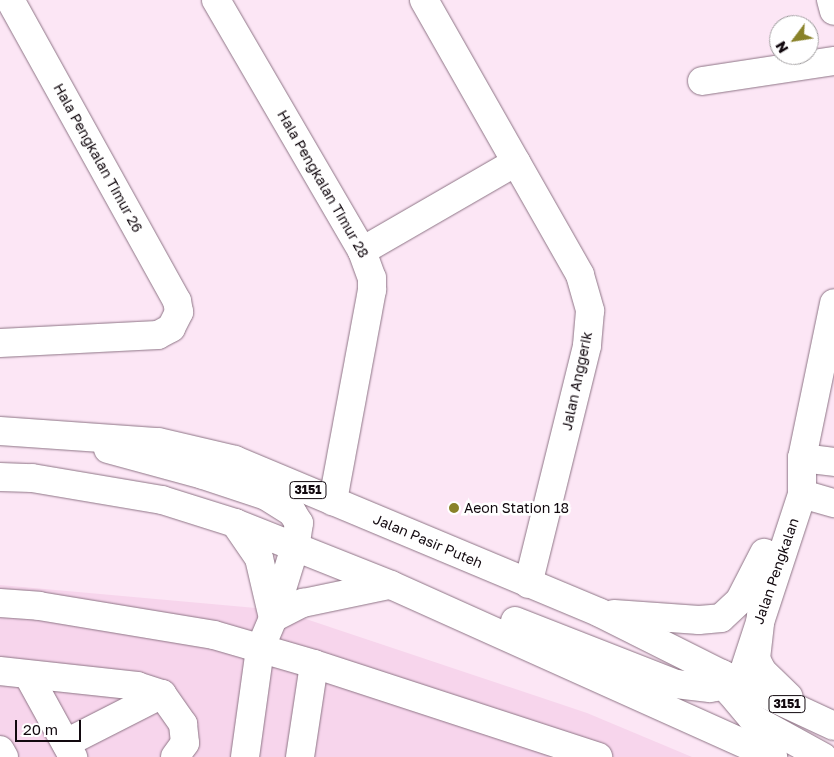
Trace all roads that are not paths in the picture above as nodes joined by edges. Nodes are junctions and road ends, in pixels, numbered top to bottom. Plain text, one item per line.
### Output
1 (10, 0) edge
2 (216, 0) edge
3 (424, 0) edge
4 (831, 0) edge
5 (834, 11) edge
6 (834, 61) edge
7 (702, 82) dead end
8 (516, 162) junction
9 (362, 251) junction
10 (834, 303) edge
11 (0, 343) edge
12 (0, 431) edge
13 (66, 437) junction
14 (802, 458) junction
15 (834, 462) edge
16 (0, 476) edge
17 (802, 494) junction
18 (333, 501) junction
19 (834, 504) edge
20 (235, 523) junction
21 (297, 544) junction
22 (764, 553) junction
23 (528, 584) junction
24 (391, 585) junction
25 (0, 603) edge
26 (600, 612) junction
27 (761, 615) junction
28 (274, 618) junction
29 (260, 649) junction
30 (314, 664) junction
31 (0, 671) edge
32 (28, 675) junction
33 (730, 681) junction
34 (162, 694) junction
35 (806, 713) junction
36 (834, 726) edge
37 (0, 750) edge
38 (70, 750) edge
39 (584, 754) edge
40 (4, 757) edge
41 (175, 757) edge
42 (245, 757) edge
43 (300, 757) edge
44 (773, 757) edge
45 (822, 757) edge

1 - 11 street, Hala Pengkalan Timur 26
2 - 9 street, Hala Pengkalan Timur 28
3 - 8 street, Jalan Anggerik
4 - 5 street
6 - 7 street
8 - 9 street
8 - 23 street, Jalan Anggerik
9 - 18 street, Hala Pengkalan Timur 28
10 - 14 street, Jalan Pengkalan
12 - 13 street, Jalan Pasir Puteh / 3151
13 - 18 street, Jalan Pasir Puteh / 3151
13 - 21 street
14 - 15 street
14 - 17 street, Jalan Pengkalan
14 - 22 street, Jalan Pengkalan
16 - 20 street
17 - 19 street
17 - 27 street, Jalan Pengkalan
18 - 23 street, Jalan Pasir Puteh / 3151
20 - 21 street
20 - 28 street
21 - 24 street
21 - 28 street
21 - 33 street
22 - 26 street
22 - 33 street, Jalan Pengkalan
23 - 26 street, Jalan Pasir Puteh / 3151
24 - 28 street
24 - 44 street
25 - 29 street
26 - 33 street, Jalan Pasir Puteh / 3151
27 - 33 street, Jalan Pengkalan
27 - 35 street
28 - 29 street
29 - 30 street
29 - 42 street
30 - 39 street
30 - 43 street
31 - 32 street
32 - 34 street
32 - 38 street
33 - 35 street, Jalan Pasir Puteh / 3151
33 - 45 street
34 - 38 street
34 - 41 street
35 - 36 street, Jalan Pasir Puteh / 3151
37 - 40 street

